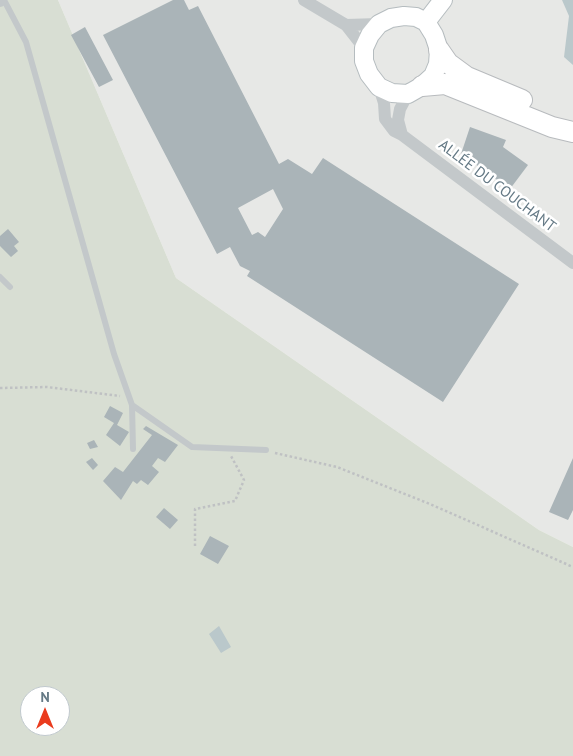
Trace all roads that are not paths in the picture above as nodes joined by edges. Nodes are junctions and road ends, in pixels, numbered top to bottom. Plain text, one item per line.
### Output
1 (2, 0) edge
2 (304, 0) edge
3 (443, 0) edge
4 (426, 22) junction
5 (379, 24) junction
6 (346, 25) junction
7 (364, 48) junction
8 (439, 50) junction
9 (379, 87) junction
10 (415, 90) junction
11 (573, 118) edge
12 (573, 132) edge
13 (402, 135) junction
14 (573, 263) edge
15 (0, 277) edge
16 (10, 287) dead end
17 (132, 406) junction
18 (132, 449) dead end
19 (266, 450) road end

1 - 17 lane
2 - 6 street
3 - 4 main road
4 - 5 main road
4 - 8 main road
5 - 6 street
5 - 7 main road
6 - 7 street
7 - 9 main road
8 - 10 main road
8 - 11 highway
9 - 10 main road
9 - 13 street, ALLÉE DU COUCHANT
10 - 12 highway
10 - 13 street
13 - 14 street, ALLÉE DU COUCHANT
15 - 16 lane
17 - 18 lane
17 - 19 lane

